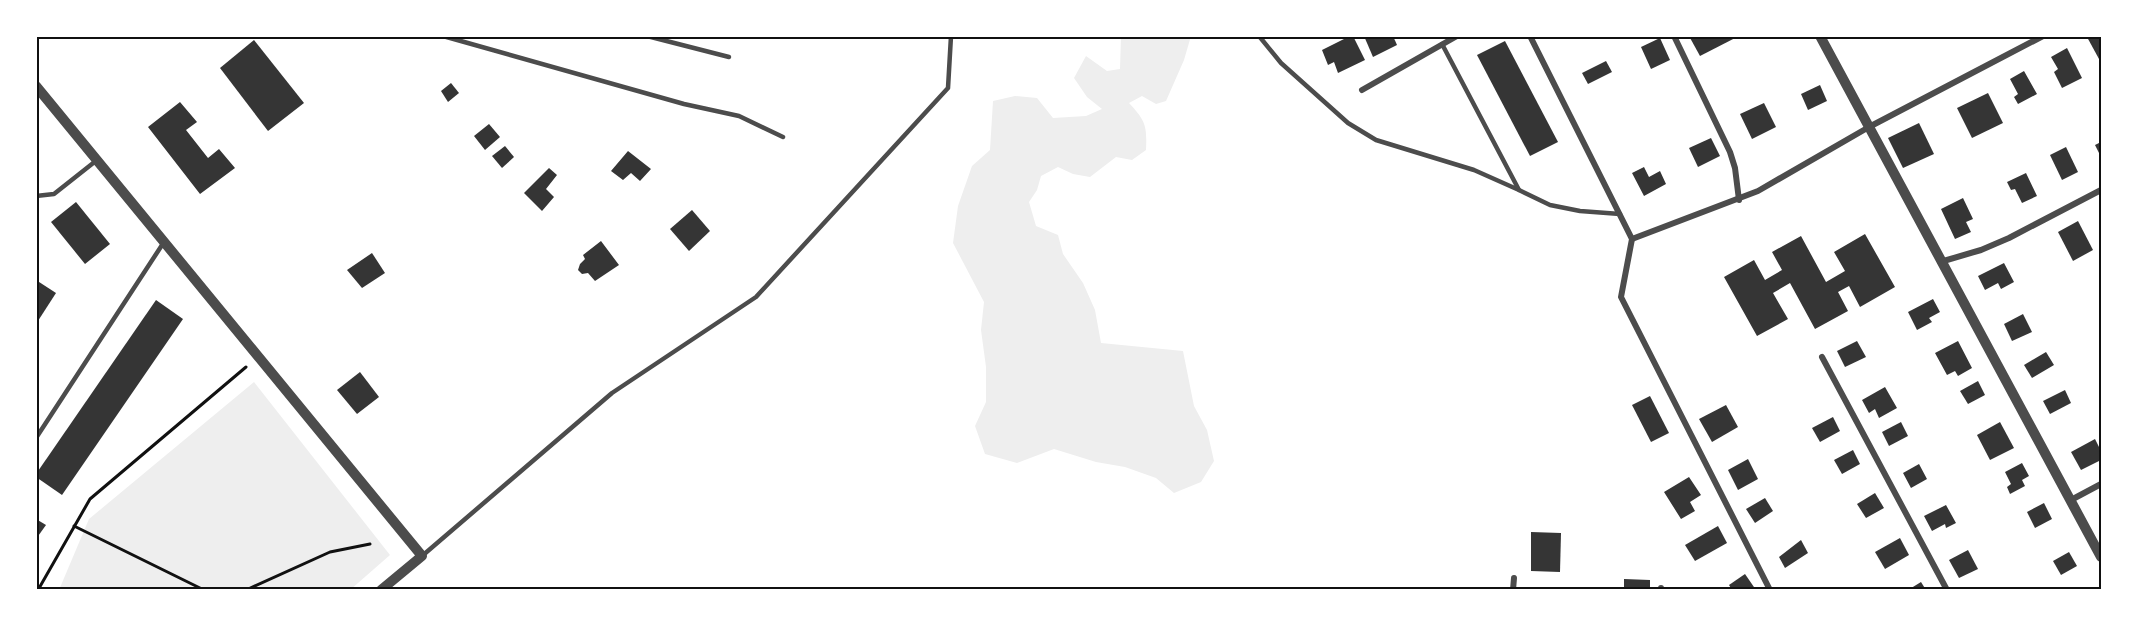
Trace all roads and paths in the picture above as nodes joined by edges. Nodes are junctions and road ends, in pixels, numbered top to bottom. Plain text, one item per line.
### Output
1 (443, 36) edge
2 (647, 36) edge
3 (951, 36) edge
4 (1259, 36) edge
5 (1457, 36) edge
6 (1530, 36) edge
7 (1674, 36) edge
8 (1820, 36) edge
9 (2043, 36) edge
10 (1442, 44) junction
11 (729, 57) dead end
12 (36, 86) edge
13 (1362, 90) dead end
14 (1869, 127) junction
15 (783, 137) dead end
16 (97, 160) junction
17 (1519, 190) junction
18 (2101, 190) edge
19 (36, 196) edge
20 (1739, 200) junction
21 (1621, 214) junction
22 (1632, 239) junction
23 (164, 242) junction
24 (1940, 262) junction
25 (1822, 357) dead end
26 (246, 367) dead end
27 (36, 438) edge
28 (2101, 484) edge
29 (2071, 500) junction
30 (74, 526) junction
31 (370, 544) dead end
32 (422, 556) junction
33 (2101, 557) edge
34 (1514, 578) dead end
35 (38, 590) edge
36 (204, 590) edge
37 (246, 590) edge
38 (381, 590) edge
39 (1513, 590) edge
40 (1770, 590) edge
41 (1947, 590) edge

1 - 15 lane
2 - 11 lane
3 - 32 lane
4 - 17 lane
5 - 10 street
6 - 21 street
7 - 20 street
8 - 14 street
9 - 14 street
10 - 13 street
10 - 17 lane
12 - 16 street
14 - 20 street
14 - 24 street
16 - 19 lane
16 - 23 street
17 - 21 lane
18 - 24 street
20 - 22 street
21 - 22 street
22 - 40 street
23 - 27 lane
23 - 32 street
24 - 29 street
25 - 41 street
26 - 30 path
28 - 29 street
29 - 33 street
30 - 35 path
30 - 36 path
31 - 37 path
32 - 38 street
34 - 39 street

